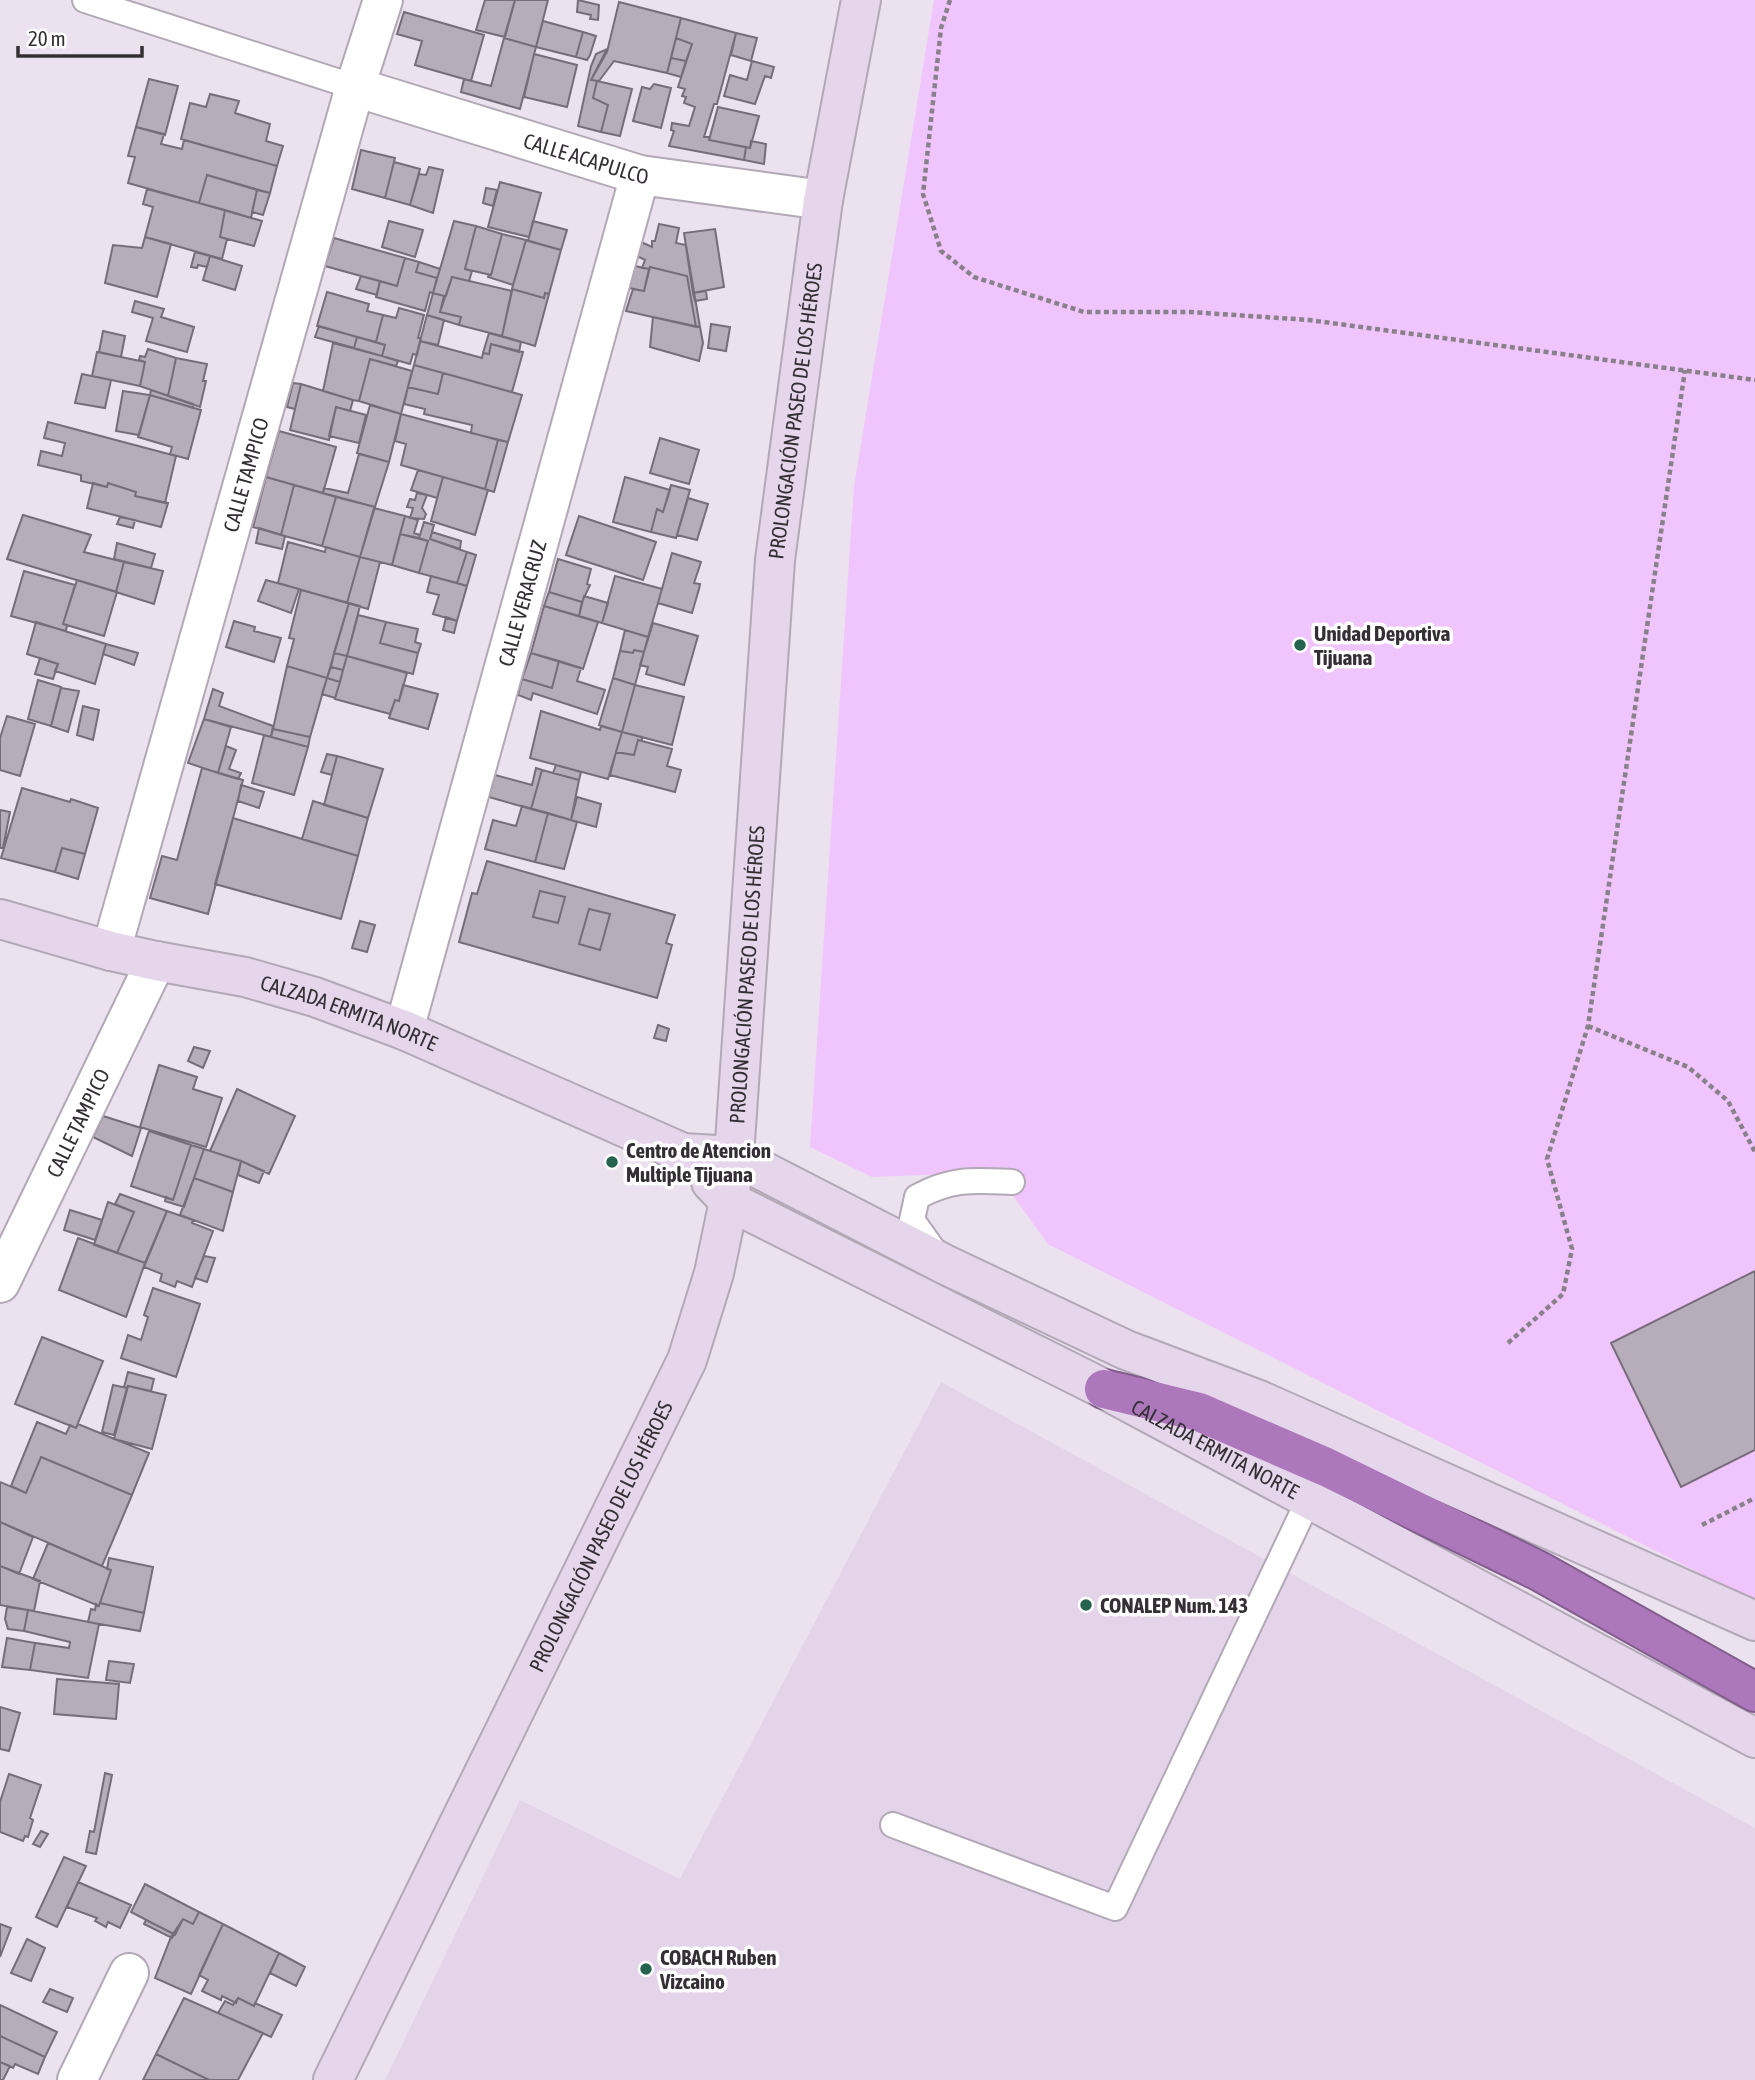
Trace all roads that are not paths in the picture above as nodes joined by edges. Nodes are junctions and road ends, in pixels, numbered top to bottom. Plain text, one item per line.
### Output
1 (85, 0) edge
2 (383, 0) edge
3 (860, 0) edge
4 (355, 87) junction
5 (640, 175) junction
6 (823, 200) junction
7 (0, 919) edge
8 (111, 951) junction
9 (156, 961) junction
10 (404, 1030) junction
11 (684, 1153) junction
12 (734, 1156) junction
13 (1012, 1182) dead end
14 (729, 1200) junction
15 (944, 1264) junction
16 (0, 1283) edge
17 (1104, 1390) joint
18 (1317, 1483) junction
19 (1755, 1621) edge
20 (1755, 1692) edge
21 (1755, 1738) edge
22 (893, 1825) dead end
23 (129, 1973) dead end
24 (77, 2080) edge
25 (333, 2080) edge

1 - 4 lane
2 - 4 street, CALLE TAMPICO
3 - 6 main road, PROLONGACIÓN PASEO DE LOS HÉROES
4 - 5 street, CALLE ACAPULCO
4 - 8 street, CALLE TAMPICO
5 - 6 street, CALLE ACAPULCO
5 - 10 street, CALLE VERACRUZ
6 - 12 main road, PROLONGACIÓN PASEO DE LOS HÉROES
7 - 8 main road, CALZADA ERMITA NORTE
8 - 9 main road, CALZADA ERMITA NORTE
9 - 10 main road, CALZADA ERMITA NORTE
9 - 16 street, CALLE TAMPICO
10 - 11 main road, CALZADA ERMITA NORTE
11 - 12 main road, CALZADA ERMITA NORTE
11 - 14 main road, CALZADA ERMITA NORTE
12 - 14 main road, PROLONGACIÓN PASEO DE LOS HÉROES
12 - 15 main road, CALZADA ERMITA NORTE
13 - 15 lane
14 - 17 main road, CALZADA ERMITA NORTE
14 - 25 main road, PROLONGACIÓN PASEO DE LOS HÉROES
15 - 19 main road, CALZADA ERMITA NORTE
17 - 18 highway
18 - 20 highway
18 - 21 main road, CALZADA ERMITA NORTE
18 - 22 lane
23 - 24 street

